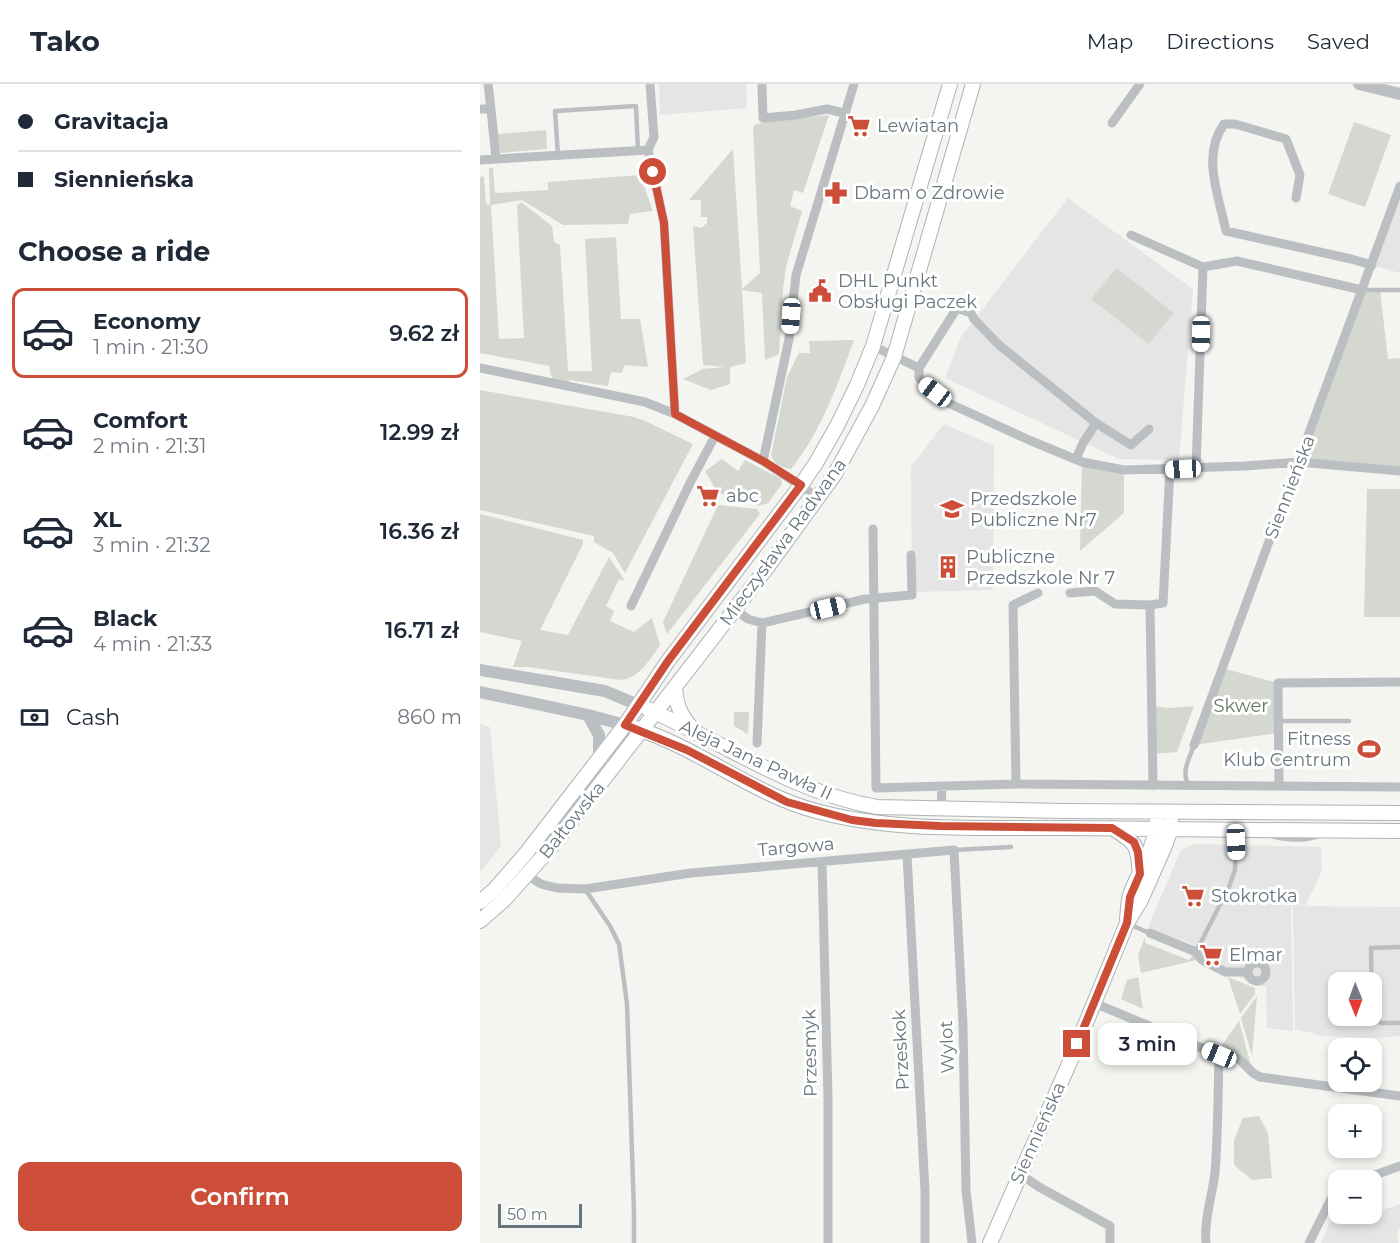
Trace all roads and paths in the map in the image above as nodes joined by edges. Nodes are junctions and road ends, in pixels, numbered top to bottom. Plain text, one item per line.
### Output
1 (488, 84) edge
2 (650, 84) edge
3 (762, 84) edge
4 (854, 84) edge
5 (950, 84) edge
6 (973, 84) edge
7 (1140, 84) edge
8 (1359, 84) edge
9 (1400, 94) edge
10 (480, 109) edge
11 (491, 109) junction
12 (844, 113) junction
13 (1112, 123) dead end
14 (648, 150) junction
15 (638, 152) junction
16 (558, 156) junction
17 (496, 159) junction
18 (480, 160) edge
19 (1400, 186) edge
20 (1296, 198) dead end
21 (1131, 235) dead end
22 (1372, 265) junction
23 (1203, 267) junction
24 (1362, 290) junction
25 (1400, 290) edge
26 (873, 346) junction
27 (894, 357) junction
28 (480, 368) edge
29 (919, 368) junction
30 (675, 414) junction
31 (1096, 423) junction
32 (1149, 429) dead end
33 (715, 436) junction
34 (1076, 459) junction
35 (763, 461) junction
36 (1299, 462) junction
37 (1196, 468) junction
38 (1170, 469) junction
39 (1400, 471) edge
40 (801, 485) junction
41 (819, 498) junction
42 (873, 529) dead end
43 (911, 555) dead end
44 (1038, 593) dead end
45 (1070, 593) dead end
46 (873, 597) junction
47 (1150, 604) junction
48 (631, 606) dead end
49 (734, 609) junction
50 (762, 623) junction
51 (480, 670) edge
52 (1400, 682) edge
53 (675, 687) junction
54 (480, 692) edge
55 (638, 705) junction
56 (656, 712) junction
57 (588, 715) junction
58 (1278, 721) junction
59 (1349, 722) dead end
60 (625, 725) junction
61 (642, 730) junction
62 (697, 734) junction
63 (757, 743) dead end
64 (1194, 745) joint
65 (599, 759) junction
66 (1016, 784) junction
67 (942, 786) junction
68 (1153, 786) junction
69 (1190, 786) junction
70 (1279, 786) junction
71 (1400, 787) edge
72 (941, 810) junction
73 (1157, 812) junction
74 (1172, 812) junction
75 (1400, 813) edge
76 (1112, 828) junction
77 (1164, 828) junction
78 (1236, 829) junction
79 (1400, 831) edge
80 (1011, 847) dead end
81 (954, 850) junction
82 (907, 855) junction
83 (822, 862) junction
84 (515, 866) junction
85 (1140, 874) junction
86 (526, 875) junction
87 (585, 889) junction
88 (480, 902) edge
89 (480, 921) edge
90 (1127, 923) junction
91 (1150, 933) joint
92 (1400, 947) edge
93 (1196, 952) junction
94 (1248, 972) dead end
95 (1094, 1003) junction
96 (1400, 1023) edge
97 (1219, 1055) junction
98 (1400, 1096) edge
99 (1400, 1166) edge
100 (1382, 1172) edge
101 (1020, 1174) junction
102 (1328, 1205) edge
103 (634, 1243) edge
104 (828, 1243) edge
105 (925, 1243) edge
106 (972, 1243) edge
107 (990, 1243) edge
108 (1110, 1243) edge
109 (1206, 1243) edge
110 (1309, 1243) edge

1 - 11 street
2 - 14 street
3 - 12 street
4 - 12 street
5 - 26 main road, Mieczysława Radwana
6 - 27 main road, Mieczysława Radwana
7 - 13 street
8 - 9 street
10 - 11 street
11 - 17 street
12 - 35 street
14 - 15 street
14 - 30 street
15 - 16 street
15 - 16 lane
16 - 17 street
17 - 18 street
19 - 22 street, Siennieńska
20 - 22 street
21 - 23 street
22 - 24 street, Siennieńska
23 - 24 street
23 - 37 street
24 - 25 lane
24 - 36 street, Siennieńska
26 - 27 street
26 - 40 main road, Mieczysława Radwana
27 - 29 street
27 - 41 main road, Mieczysława Radwana
28 - 30 street
29 - 31 street
29 - 34 street
30 - 33 street
31 - 32 street
31 - 34 street
33 - 35 street
33 - 48 street
34 - 38 street
35 - 40 street
36 - 37 street
36 - 39 street
36 - 64 street, Siennieńska
37 - 38 street
38 - 47 street
40 - 41 street
40 - 55 main road, Mieczysława Radwana
41 - 49 main road, Mieczysława Radwana
42 - 46 street
43 - 46 street
44 - 66 street
45 - 47 street
46 - 50 street
46 - 67 street
47 - 68 street
49 - 50 street
49 - 53 main road, Mieczysława Radwana
50 - 63 street
51 - 55 street, Aleja Jana Pawła II
52 - 58 street
53 - 56 main road, Mieczysława Radwana
53 - 62 main road
54 - 57 street, Aleja Jana Pawła II
55 - 56 main road, Aleja Jana Pawła II
55 - 60 main road, Bałtowska
56 - 61 main road, Bałtowska
56 - 62 main road, Aleja Jana Pawła II
57 - 60 street, Aleja Jana Pawła II
57 - 65 street
58 - 59 lane
58 - 70 street
60 - 61 main road, Aleja Jana Pawła II
60 - 65 main road, Bałtowska
61 - 76 main road, Aleja Jana Pawła II
61 - 86 main road, Bałtowska
62 - 72 main road, Aleja Jana Pawła II
64 - 69 lane, Siennieńska
65 - 84 main road, Bałtowska
66 - 67 street
66 - 68 street
67 - 72 street
68 - 69 street
69 - 70 street
70 - 71 street
72 - 73 main road, Aleja Jana Pawła II
73 - 74 main road, Aleja Jana Pawła II
73 - 77 main road, Siennieńska
74 - 75 main road, Aleja Jana Pawła II
74 - 77 main road, Siennieńska
76 - 77 main road, Aleja Jana Pawła II
76 - 85 main road
77 - 78 main road, Aleja Jana Pawła II
77 - 85 main road, Siennieńska
77 - 90 main road, Siennieńska
78 - 79 main road
78 - 93 lane
80 - 81 lane, Targowa
81 - 82 street, Targowa
81 - 106 street, Wylot
82 - 83 street, Targowa
82 - 105 street, Przeskok
83 - 87 street, Targowa
83 - 104 street, Przesmyk
84 - 86 street, Targowa
84 - 88 main road, Bałtowska
85 - 90 main road, Siennieńska
86 - 87 street, Targowa
86 - 89 main road, Bałtowska
87 - 103 lane
90 - 91 lane
90 - 95 main road, Siennieńska
91 - 93 street
92 - 96 lane
93 - 94 street
95 - 97 street
95 - 101 main road, Siennieńska
97 - 98 street
97 - 109 street
99 - 100 street
101 - 107 main road, Siennieńska
101 - 108 street
102 - 110 street

